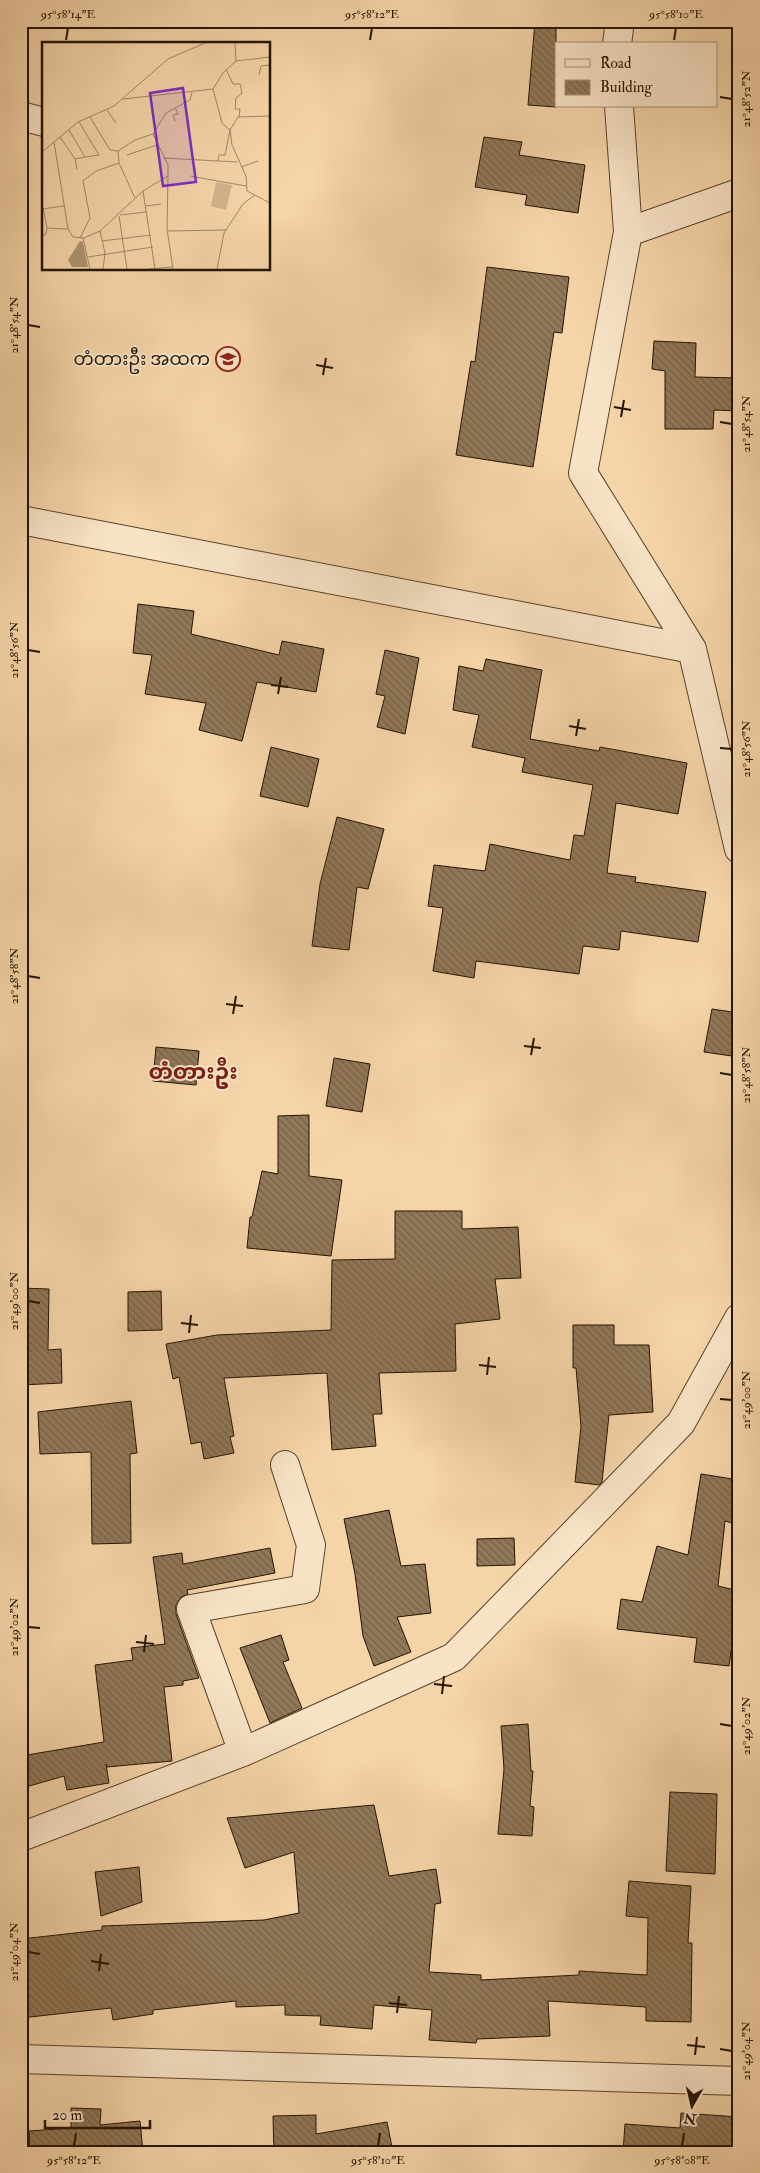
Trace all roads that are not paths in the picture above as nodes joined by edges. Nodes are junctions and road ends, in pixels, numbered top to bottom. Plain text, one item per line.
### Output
1 (620, 21) edge
2 (617, 42) edge
3 (619, 108) edge
4 (21, 116) edge
5 (42, 121) edge
6 (739, 193) edge
7 (628, 232) junction
8 (21, 520) edge
9 (692, 649) junction
10 (739, 850) edge
11 (739, 1318) edge
12 (285, 1465) dead end
13 (243, 1752) junction
14 (21, 1837) edge
15 (21, 2059) edge
16 (739, 2081) edge

1 - 2 street
3 - 7 street
4 - 5 street
6 - 7 street
7 - 9 street
8 - 9 street
9 - 10 street
11 - 13 street
12 - 13 street
13 - 14 street
15 - 16 street

